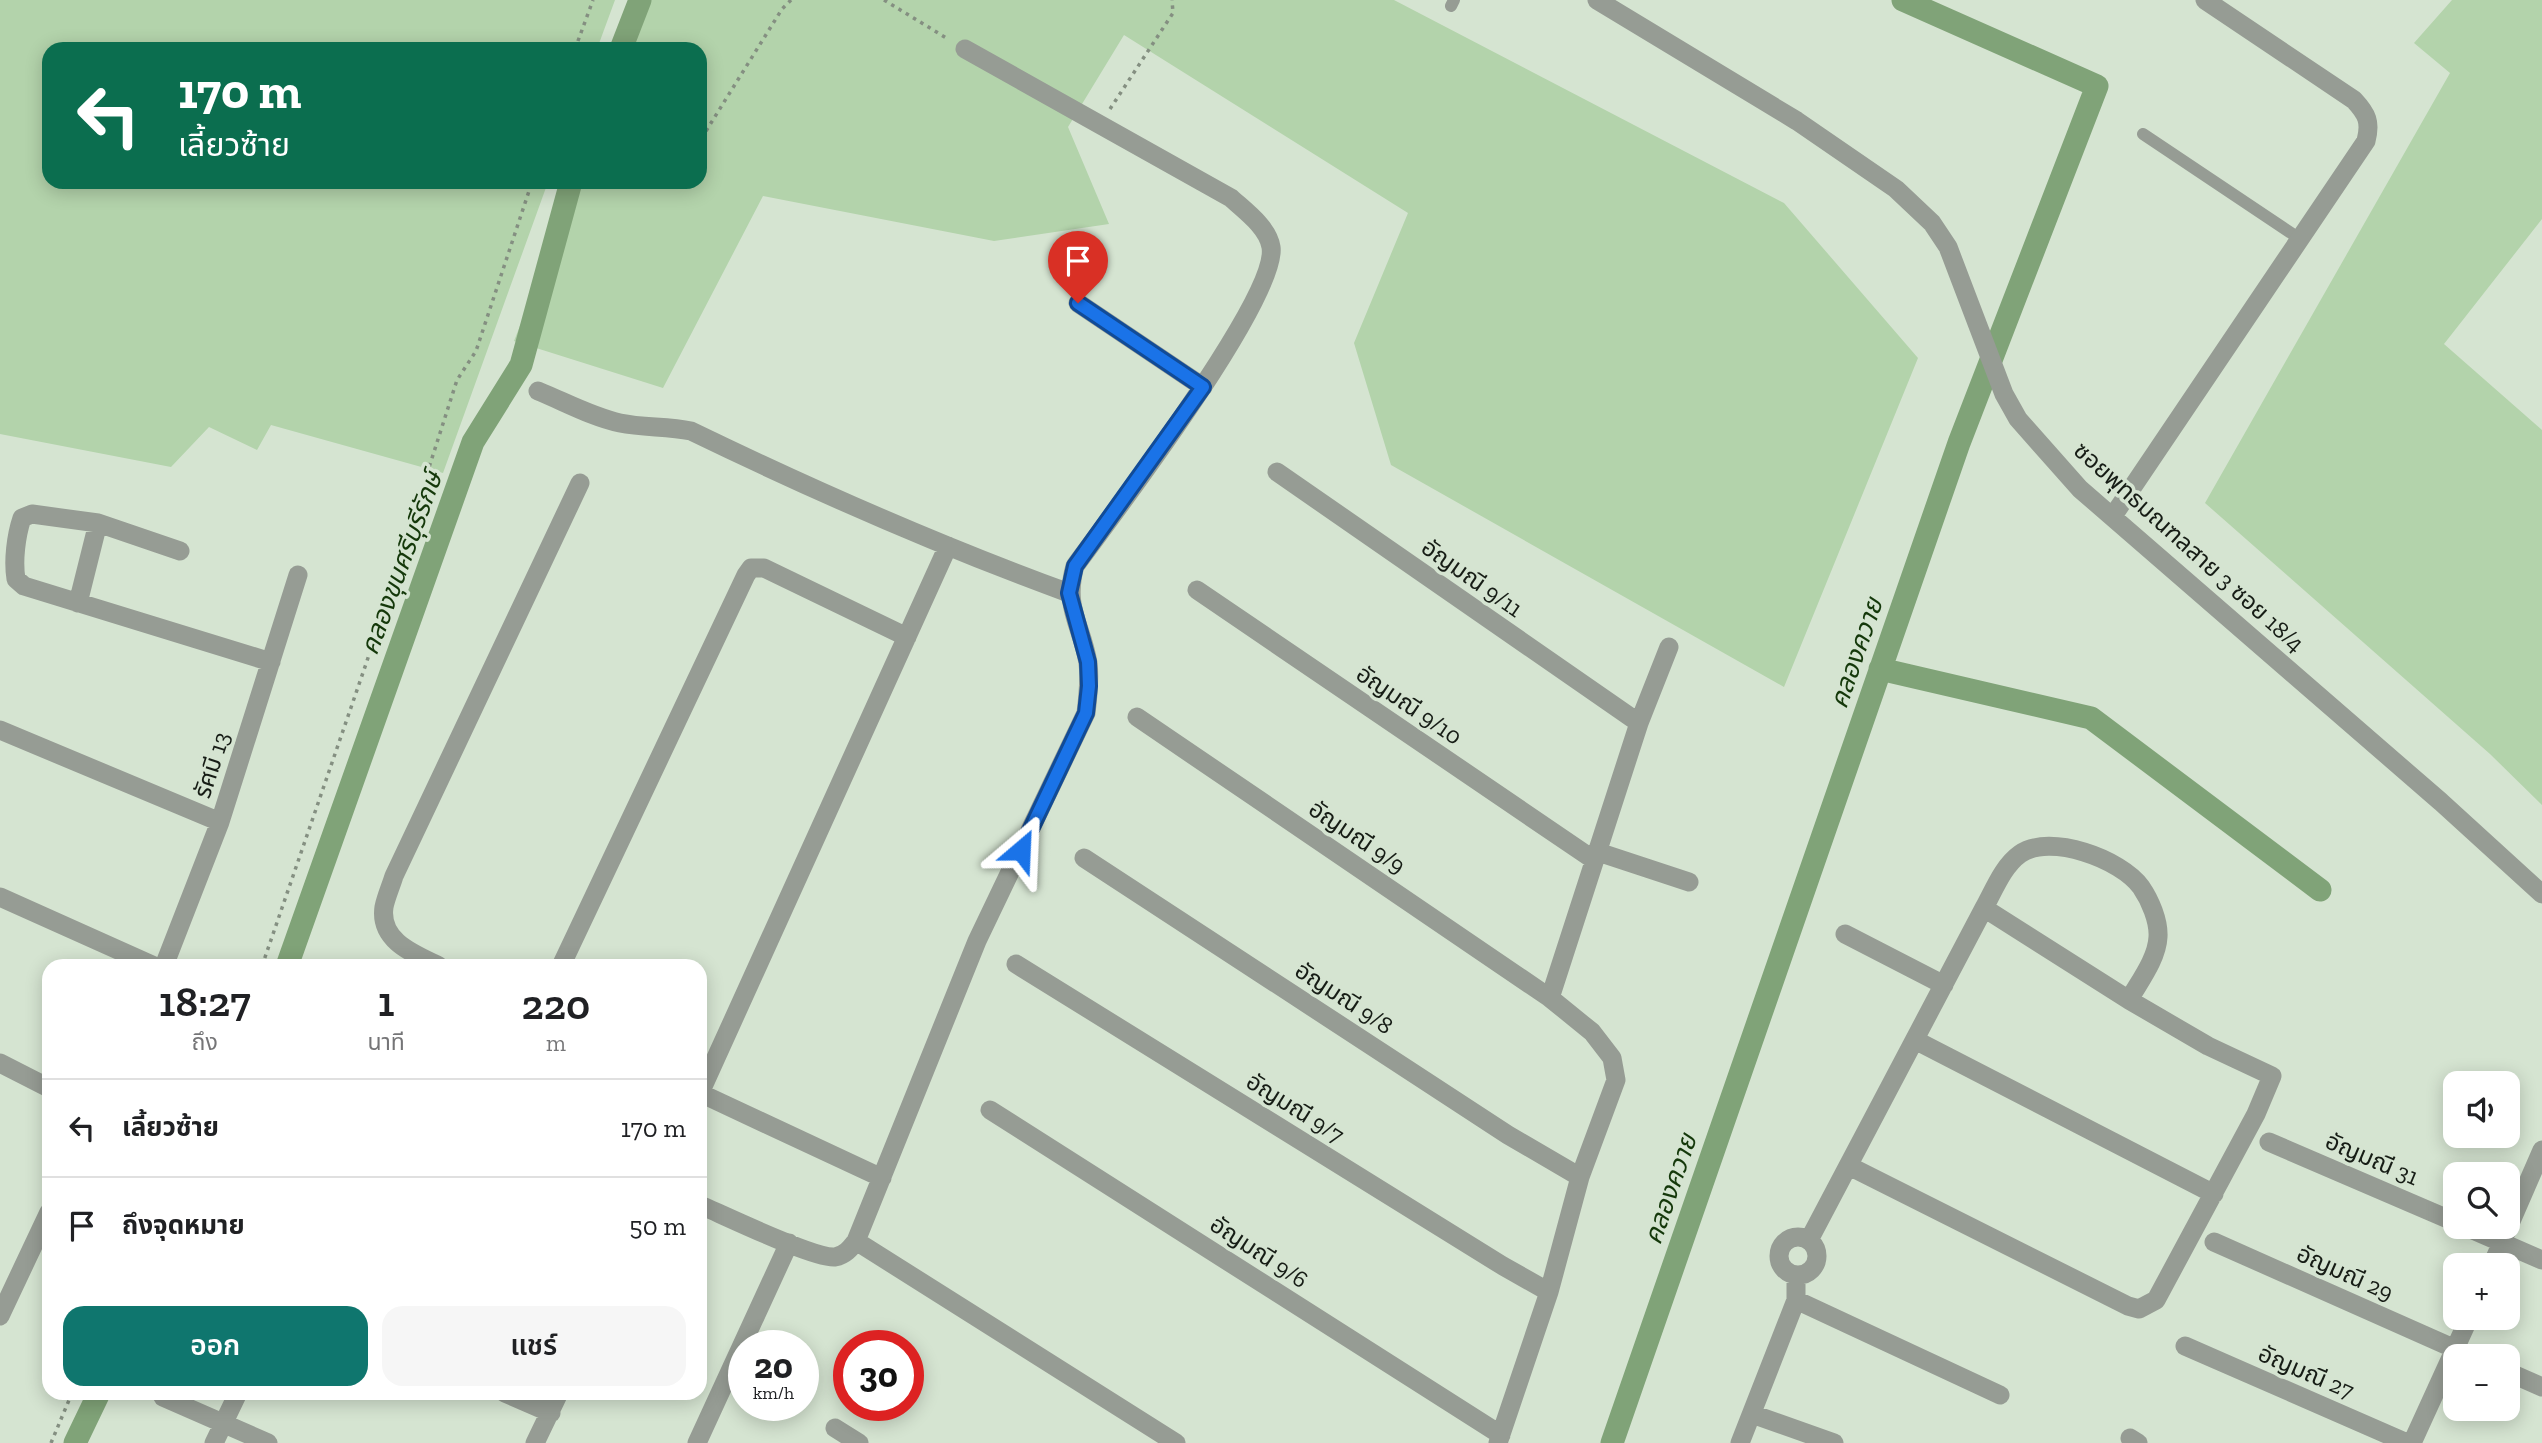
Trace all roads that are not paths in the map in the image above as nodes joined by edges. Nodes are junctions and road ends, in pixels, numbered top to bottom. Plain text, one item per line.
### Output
1 (1597, 0) edge
2 (2205, 0) edge
3 (965, 49) road end
4 (2143, 134) dead end
5 (2300, 239) junction
6 (1078, 303) dead end
7 (1203, 387) junction
8 (538, 391) dead end
9 (1277, 472) dead end
10 (580, 483) dead end
11 (2113, 516) junction
12 (98, 523) junction
13 (948, 546) junction
14 (180, 551) dead end
15 (298, 575) dead end
16 (1197, 590) dead end
17 (1069, 593) junction
18 (78, 603) junction
19 (907, 637) junction
20 (1668, 647) dead end
21 (271, 662) junction
22 (1137, 717) dead end
23 (1639, 723) junction
24 (0, 730) edge
25 (220, 822) junction
26 (1596, 856) junction
27 (1084, 858) dead end
28 (1689, 881) dead end
29 (2542, 894) edge
30 (0, 897) edge
31 (1984, 908) junction
32 (1845, 934) dead end
33 (138, 959) edge
34 (167, 959) edge
35 (426, 959) edge
36 (564, 959) edge
37 (1016, 964) dead end
38 (1944, 985) junction
39 (1550, 998) junction
40 (2129, 1000) junction
41 (1915, 1040) junction
42 (0, 1063) edge
43 (707, 1078) edge
44 (42, 1084) edge
45 (707, 1096) edge
46 (990, 1110) dead end
47 (2269, 1142) dead end
48 (2542, 1150) edge
49 (1849, 1166) junction
50 (1580, 1177) junction
51 (882, 1178) junction
52 (2214, 1194) junction
53 (707, 1208) edge
54 (2443, 1217) edge
55 (42, 1224) edge
56 (2495, 1239) edge
57 (1809, 1240) junction
58 (856, 1241) junction
59 (2214, 1242) dead end
60 (2502, 1242) junction
61 (789, 1243) junction
62 (2497, 1253) edge
63 (2542, 1260) edge
64 (1796, 1275) junction
65 (7, 1281) edge
66 (1549, 1292) junction
67 (1796, 1300) junction
68 (0, 1316) edge
69 (2443, 1344) edge
70 (2185, 1346) dead end
71 (2520, 1377) edge
72 (2443, 1386) edge
73 (2542, 1387) edge
74 (2000, 1395) dead end
75 (170, 1400) edge
76 (234, 1400) edge
77 (521, 1400) edge
78 (556, 1400) edge
79 (551, 1413) junction
80 (1752, 1414) junction
81 (223, 1424) junction
82 (835, 1428) dead end
83 (1499, 1439) edge
84 (214, 1443) edge
85 (268, 1443) edge
86 (535, 1443) edge
87 (698, 1443) edge
88 (859, 1443) edge
89 (1176, 1443) edge
90 (1740, 1443) edge
91 (1834, 1443) edge
92 (2409, 1443) edge

1 - 11 street, ซอยพุทธมณฑลสาย 3 ซอย 18/4
2 - 5 street
3 - 7 street
4 - 5 lane
5 - 11 street
6 - 7 street
7 - 17 street
8 - 13 street
9 - 23 street, อัญมณี 9/11
10 - 35 street
11 - 29 street, ซอยพุทธมณฑลสาย 3 ซอย 18/4
12 - 14 street
12 - 18 street
12 - 18 street
13 - 17 street
13 - 19 street
15 - 21 street, รัศมี 13
16 - 26 street, อัญมณี 9/10
17 - 51 street
18 - 21 street
19 - 36 street
19 - 43 street
20 - 23 street
21 - 25 street, รัศมี 13
22 - 39 street, อัญมณี 9/9
23 - 26 street
24 - 25 street
25 - 34 street, รัศมี 13
26 - 28 street, อัญมณี 9/10
26 - 39 street
27 - 50 street, อัญมณี 9/8
30 - 33 street
31 - 38 street
31 - 40 street
31 - 40 street
32 - 38 street
37 - 66 street, อัญมณี 9/7
38 - 41 street
39 - 50 street, อัญมณี 9/9
40 - 52 street
41 - 49 street
41 - 52 street
42 - 44 street
45 - 51 street
46 - 83 street, อัญมณี 9/6
47 - 54 street, อัญมณี 31
48 - 60 street
49 - 52 street
49 - 57 street
50 - 66 street, อัญมณี 9/9
51 - 58 street
53 - 61 street
55 - 65 street
56 - 60 street
57 - 64 street
57 - 64 street
58 - 61 street
58 - 89 street
59 - 69 street, อัญมณี 29
60 - 62 street
60 - 63 street
61 - 87 street
64 - 67 street
65 - 68 street
66 - 83 street, อัญมณี 9/9
67 - 74 street
67 - 80 street
70 - 92 street, อัญมณี 27
71 - 73 street
72 - 92 street
75 - 81 street
76 - 81 street
77 - 79 street
78 - 79 street
79 - 86 street
80 - 90 street
80 - 91 street
81 - 84 street
81 - 85 street
82 - 88 street

